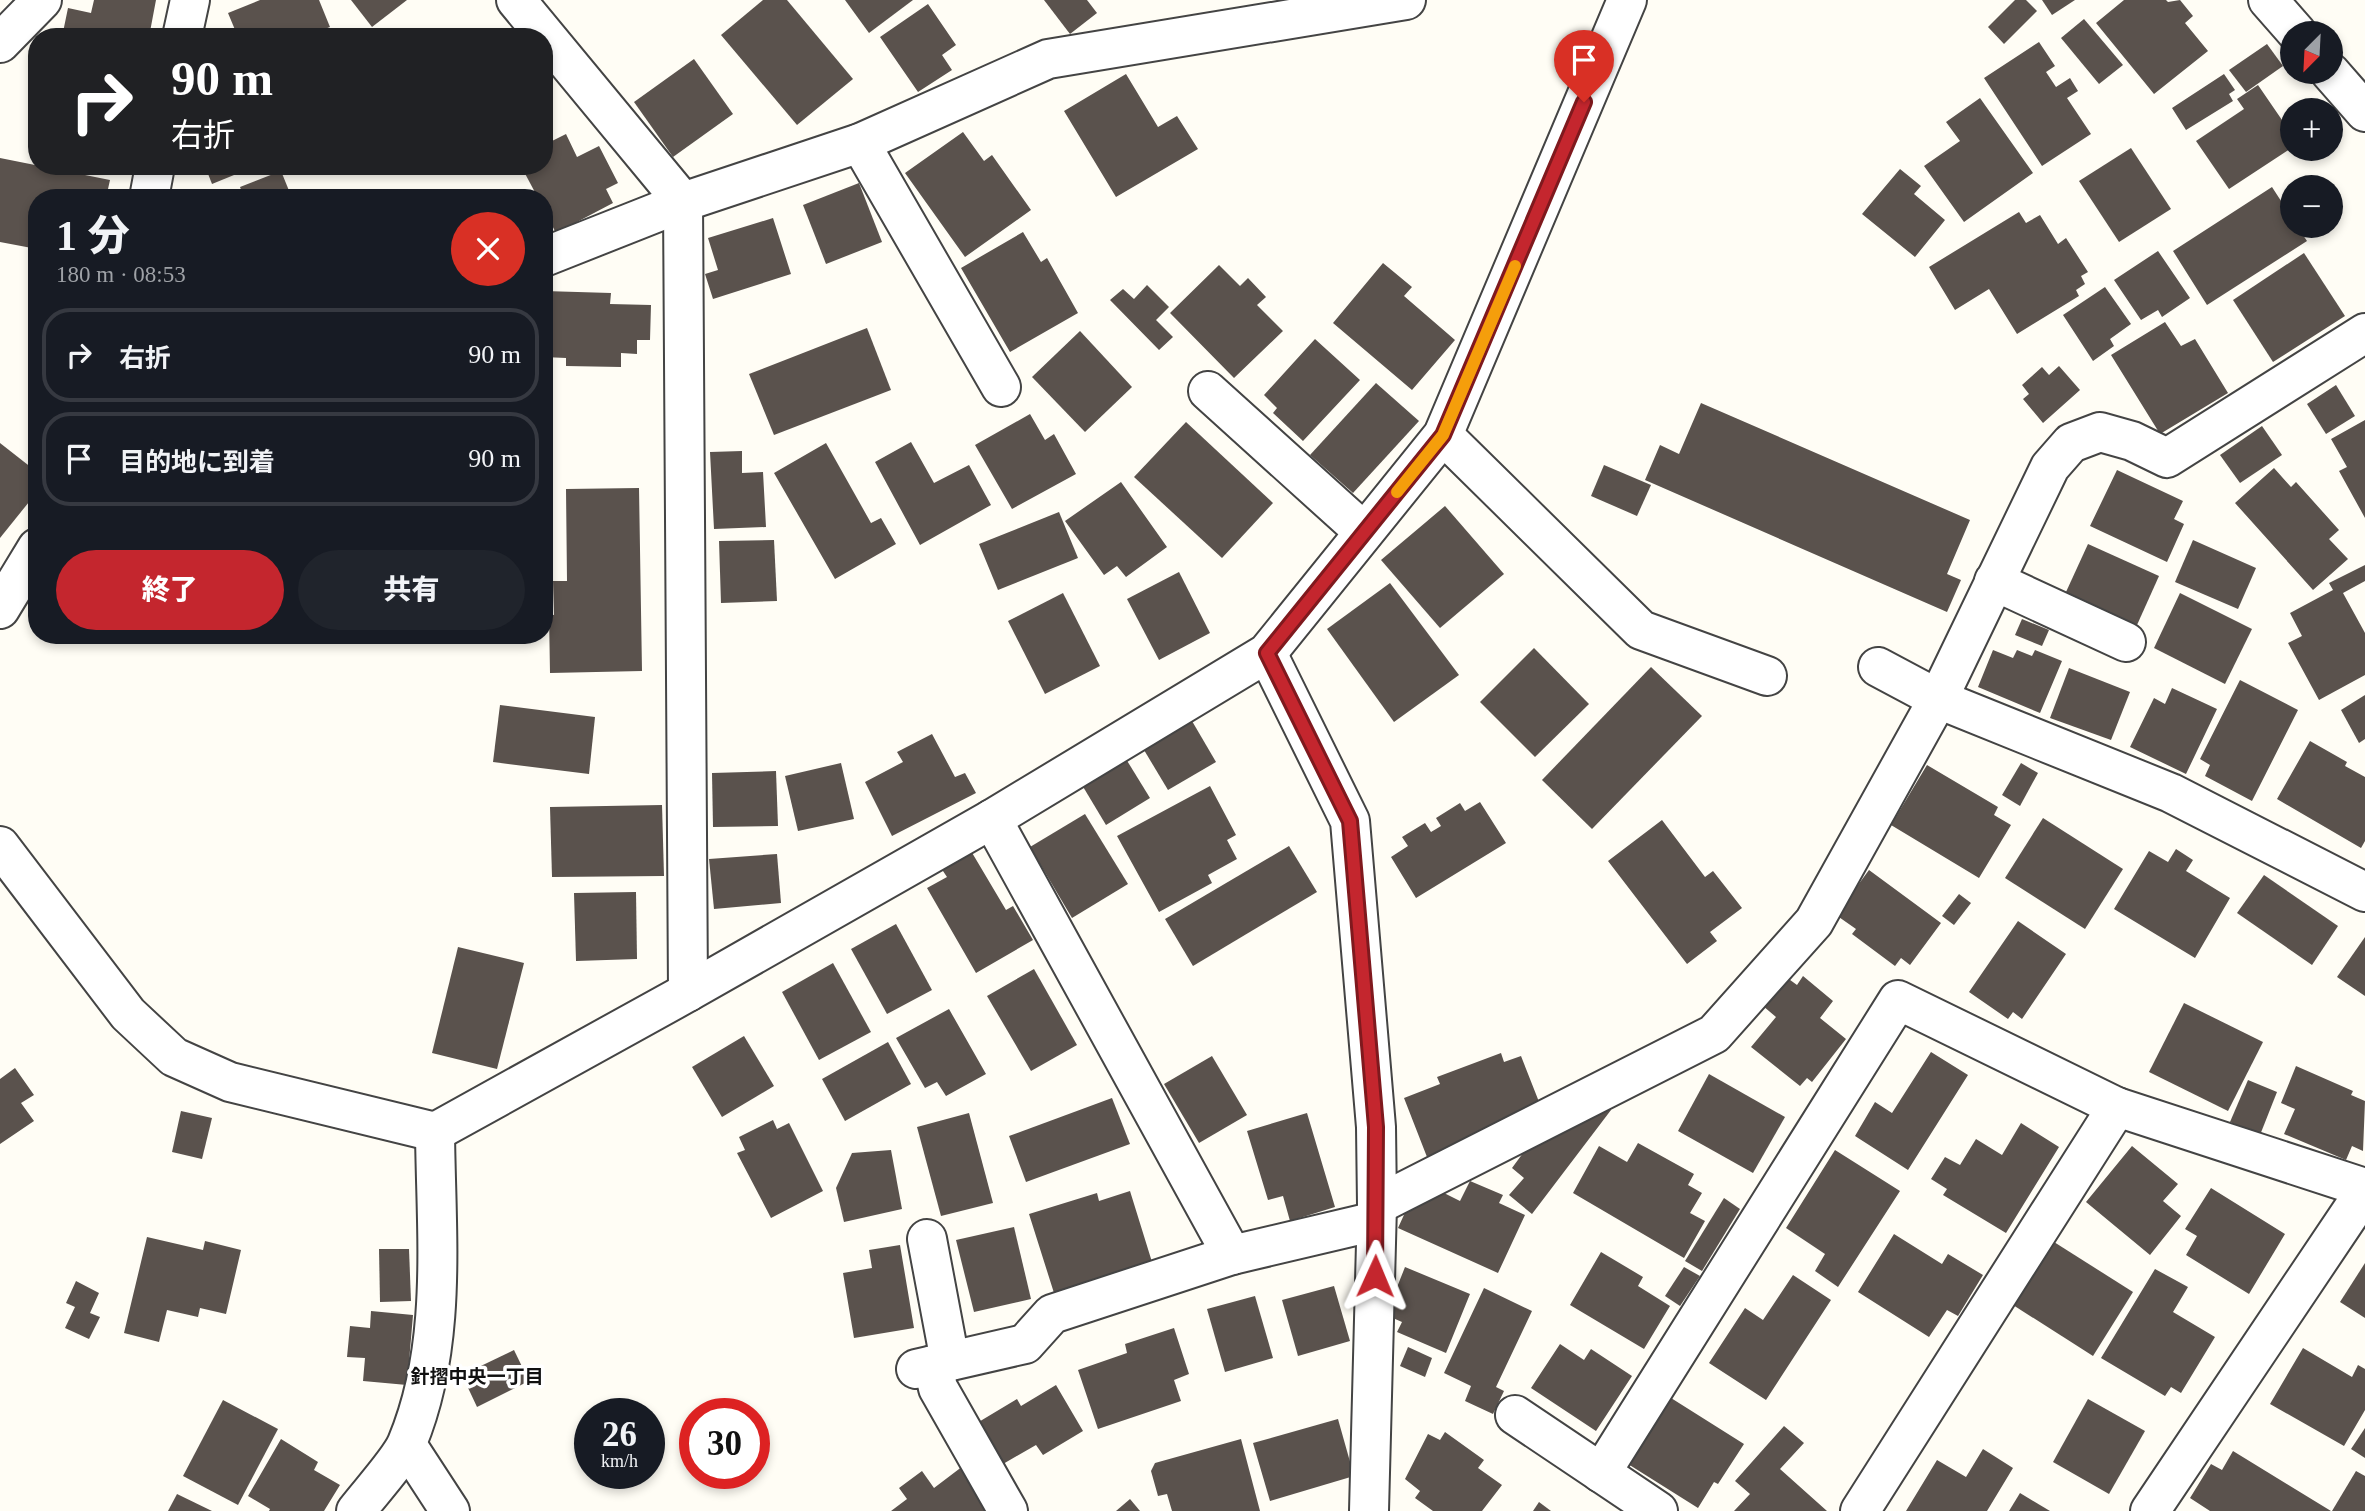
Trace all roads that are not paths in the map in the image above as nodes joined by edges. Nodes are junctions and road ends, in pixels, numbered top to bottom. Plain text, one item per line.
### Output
1 (43, 0) edge
2 (190, 0) edge
3 (516, 0) edge
4 (1406, 0) edge
5 (1627, 0) edge
6 (2267, 0) edge
7 (2286, 21) edge
8 (184, 28) edge
9 (539, 28) edge
10 (0, 43) edge
11 (553, 45) edge
12 (2340, 84) edge
13 (2365, 112) edge
14 (860, 143) junction
15 (683, 202) junction
16 (553, 253) edge
17 (2365, 333) edge
18 (1001, 387) dead end
19 (1209, 391) dead end
20 (1443, 435) junction
21 (1364, 531) junction
22 (28, 563) edge
23 (1994, 582) junction
24 (0, 609) edge
25 (2126, 642) dead end
26 (1267, 653) junction
27 (1878, 667) dead end
28 (1767, 676) dead end
29 (1938, 699) junction
30 (992, 819) junction
31 (0, 846) edge
32 (2365, 892) edge
33 (688, 992) junction
34 (2117, 1107) junction
35 (435, 1132) junction
36 (2365, 1189) edge
37 (1377, 1213) junction
38 (927, 1239) dead end
39 (1232, 1255) junction
40 (933, 1365) junction
41 (1515, 1415) dead end
42 (407, 1445) junction
43 (1601, 1473) junction
44 (356, 1511) edge
45 (450, 1511) edge
46 (1008, 1511) edge
47 (1369, 1511) edge
48 (1658, 1511) edge
49 (1860, 1511) edge
50 (2150, 1511) edge

1 - 10 street
2 - 8 street
3 - 9 street
4 - 14 street
5 - 20 street
6 - 7 street
11 - 15 street
12 - 13 street
14 - 15 street
14 - 18 street
15 - 16 street
15 - 33 street
17 - 23 street
19 - 21 street
20 - 21 street
20 - 28 street
21 - 26 street
22 - 24 street
23 - 25 street
23 - 29 street
26 - 30 street
26 - 37 street
27 - 29 street
29 - 32 street
29 - 37 street
30 - 33 street
30 - 39 street
31 - 35 street
33 - 35 street
34 - 36 street
34 - 43 street
34 - 49 street
35 - 42 street
36 - 50 street
37 - 39 street
37 - 47 street
38 - 40 street
39 - 40 street
40 - 46 street
41 - 43 street
42 - 44 street
42 - 45 street
43 - 48 street

